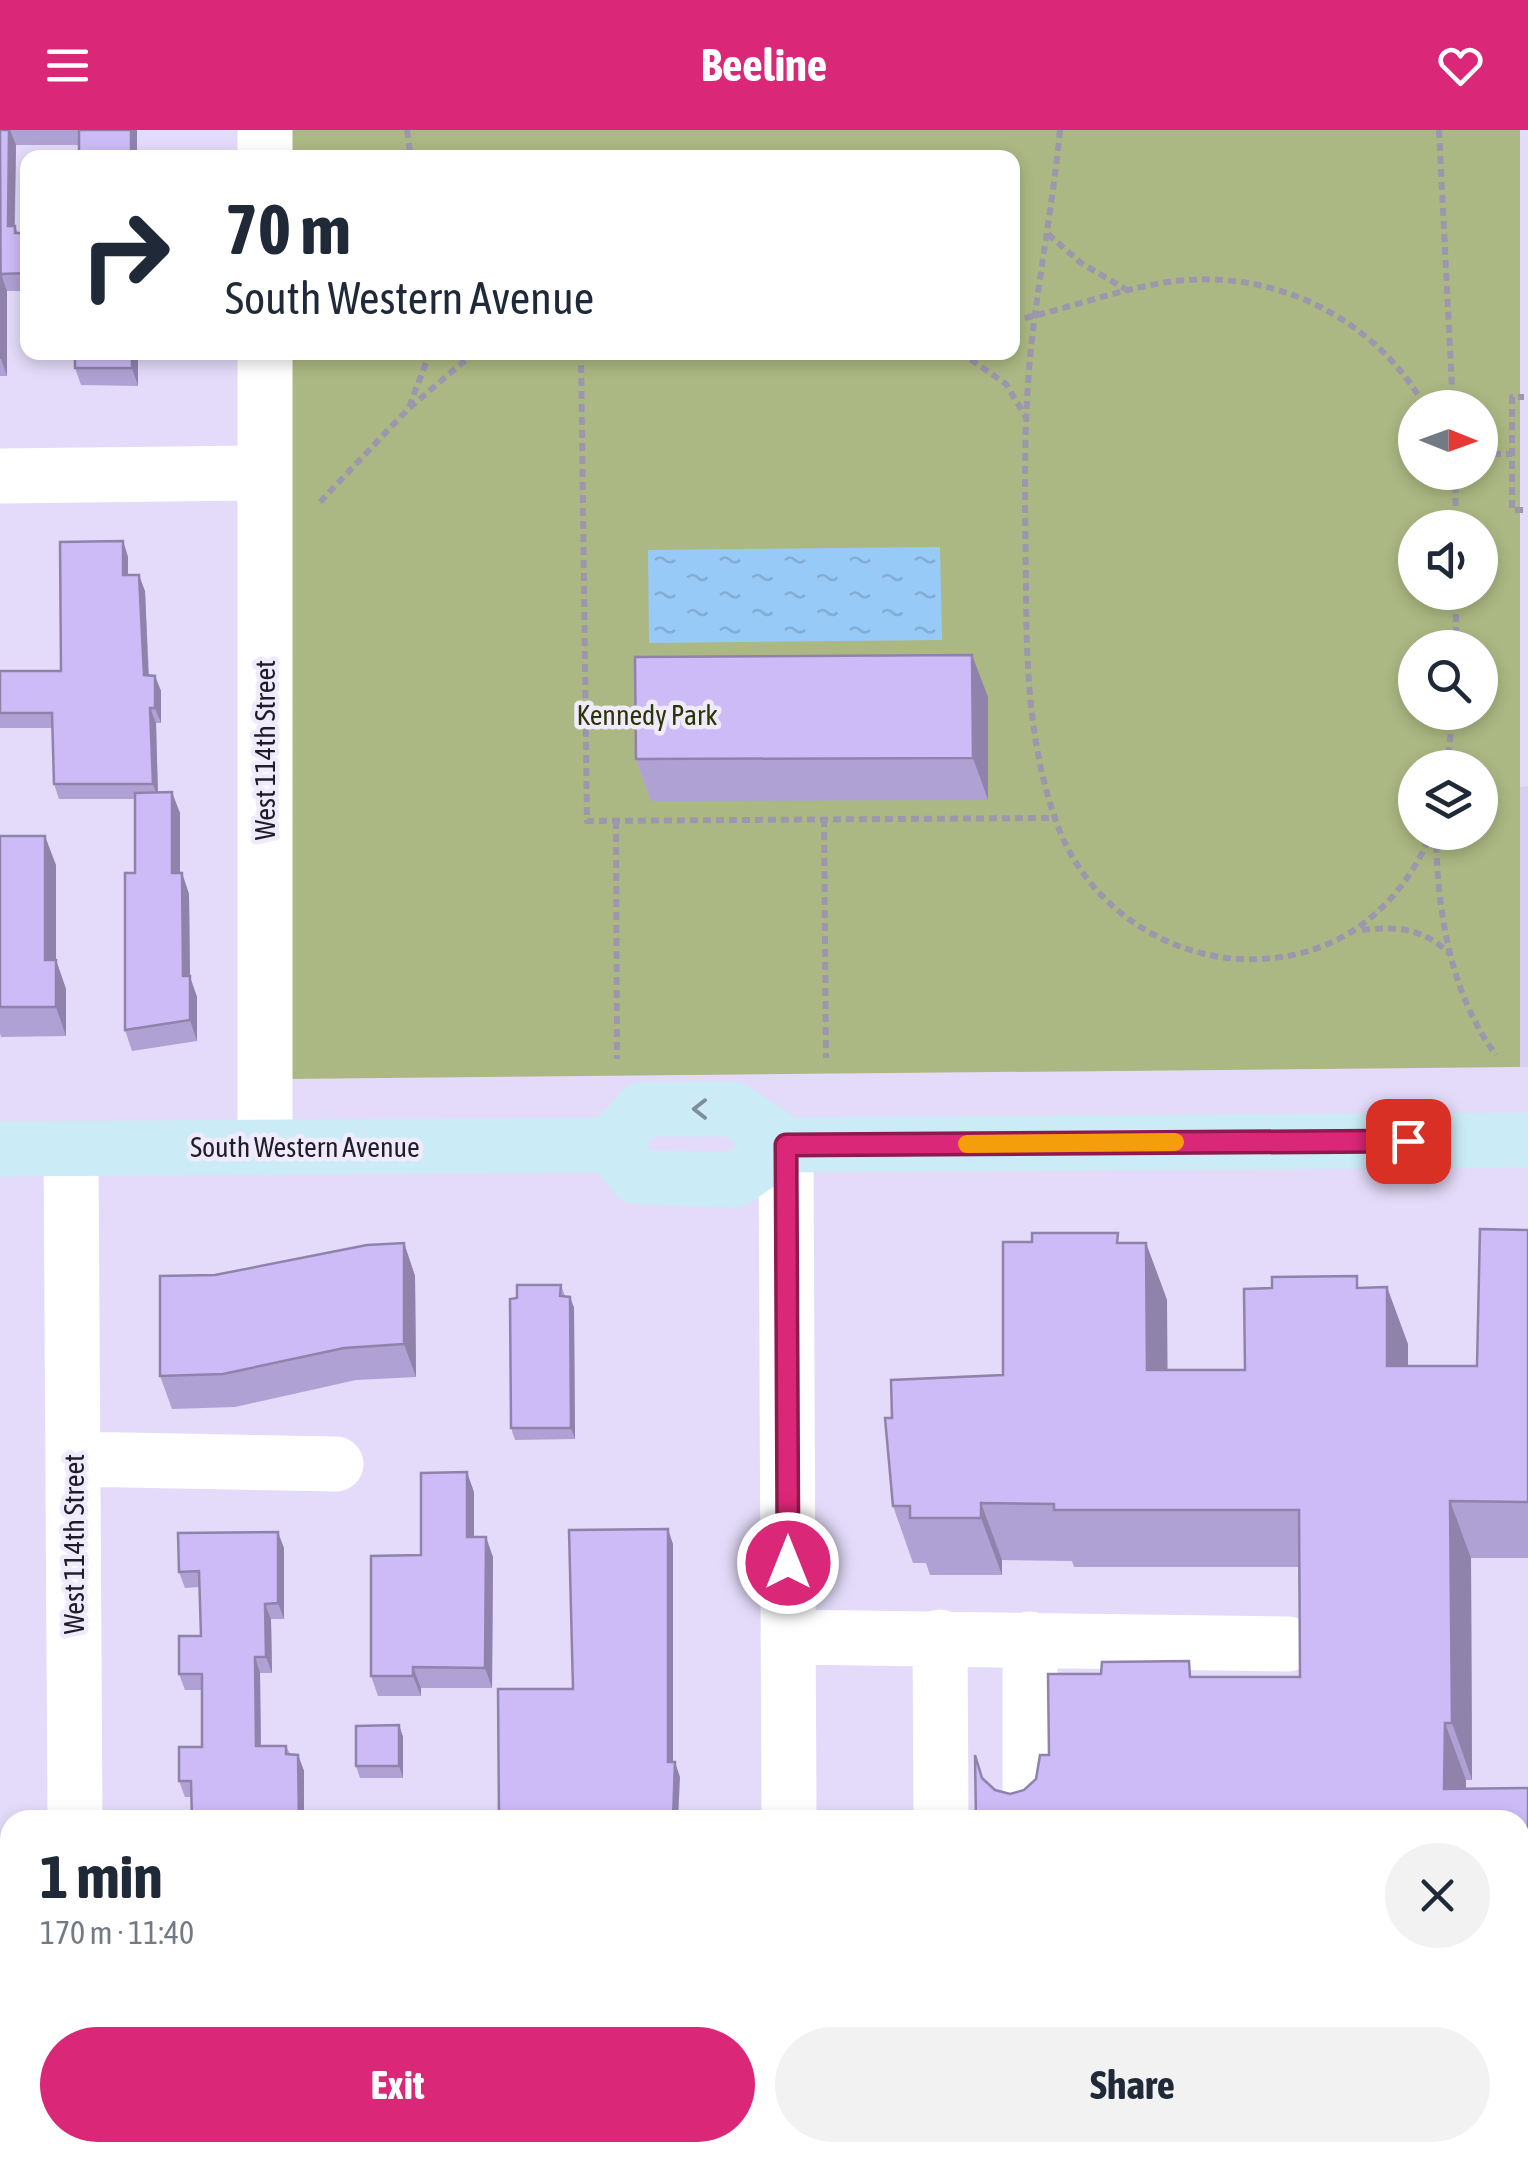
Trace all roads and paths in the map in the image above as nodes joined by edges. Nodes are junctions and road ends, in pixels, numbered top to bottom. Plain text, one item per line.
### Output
1 (1060, 130) edge
2 (1440, 130) edge
3 (1048, 234) junction
4 (1128, 290) junction
5 (1036, 316) junction
6 (1020, 319) edge
7 (265, 360) edge
8 (427, 360) edge
9 (466, 360) edge
10 (581, 360) edge
11 (972, 360) edge
12 (1413, 390) edge
13 (1452, 390) edge
14 (1524, 397) dead end
15 (408, 409) junction
16 (1028, 420) junction
17 (1498, 454) edge
18 (1512, 454) junction
19 (265, 473) junction
20 (0, 476) edge
21 (320, 502) dead end
22 (1523, 510) dead end
23 (1055, 818) junction
24 (824, 819) junction
25 (616, 821) junction
26 (1425, 850) edge
27 (1436, 850) edge
28 (1360, 930) junction
29 (1452, 957) junction
30 (1496, 1055) dead end
31 (826, 1058) dead end
32 (616, 1059) dead end
33 (1528, 1140) edge
34 (786, 1145) junction
35 (265, 1148) junction
36 (0, 1149) edge
37 (72, 1149) junction
38 (73, 1459) junction
39 (336, 1464) dead end
40 (788, 1637) junction
41 (940, 1637) junction
42 (1030, 1639) junction
43 (1288, 1644) dead end
44 (75, 1810) edge
45 (789, 1810) edge
46 (941, 1810) edge
47 (1030, 1810) edge

1 - 3 path
2 - 13 path
3 - 4 path
3 - 5 path
4 - 5 path
4 - 12 path
5 - 6 path
5 - 16 path
7 - 19 street, West 114th Street
8 - 15 path
9 - 15 path
10 - 25 path
11 - 16 path
14 - 18 path
15 - 21 path
16 - 23 path
17 - 18 path
18 - 22 path
19 - 20 street
19 - 35 street, West 114th Street
23 - 24 path
23 - 28 path
24 - 25 path
24 - 31 path
25 - 32 path
26 - 28 path
27 - 29 path
28 - 29 path
29 - 30 path
33 - 34 main road
34 - 35 main road, South Western Avenue
34 - 40 street
35 - 37 main road, South Western Avenue
36 - 37 main road, South Western Avenue
37 - 38 street, West 114th Street
38 - 39 street
38 - 44 street, West 114th Street
40 - 41 street
40 - 45 street
41 - 42 street
41 - 46 street
42 - 43 street
42 - 47 street

